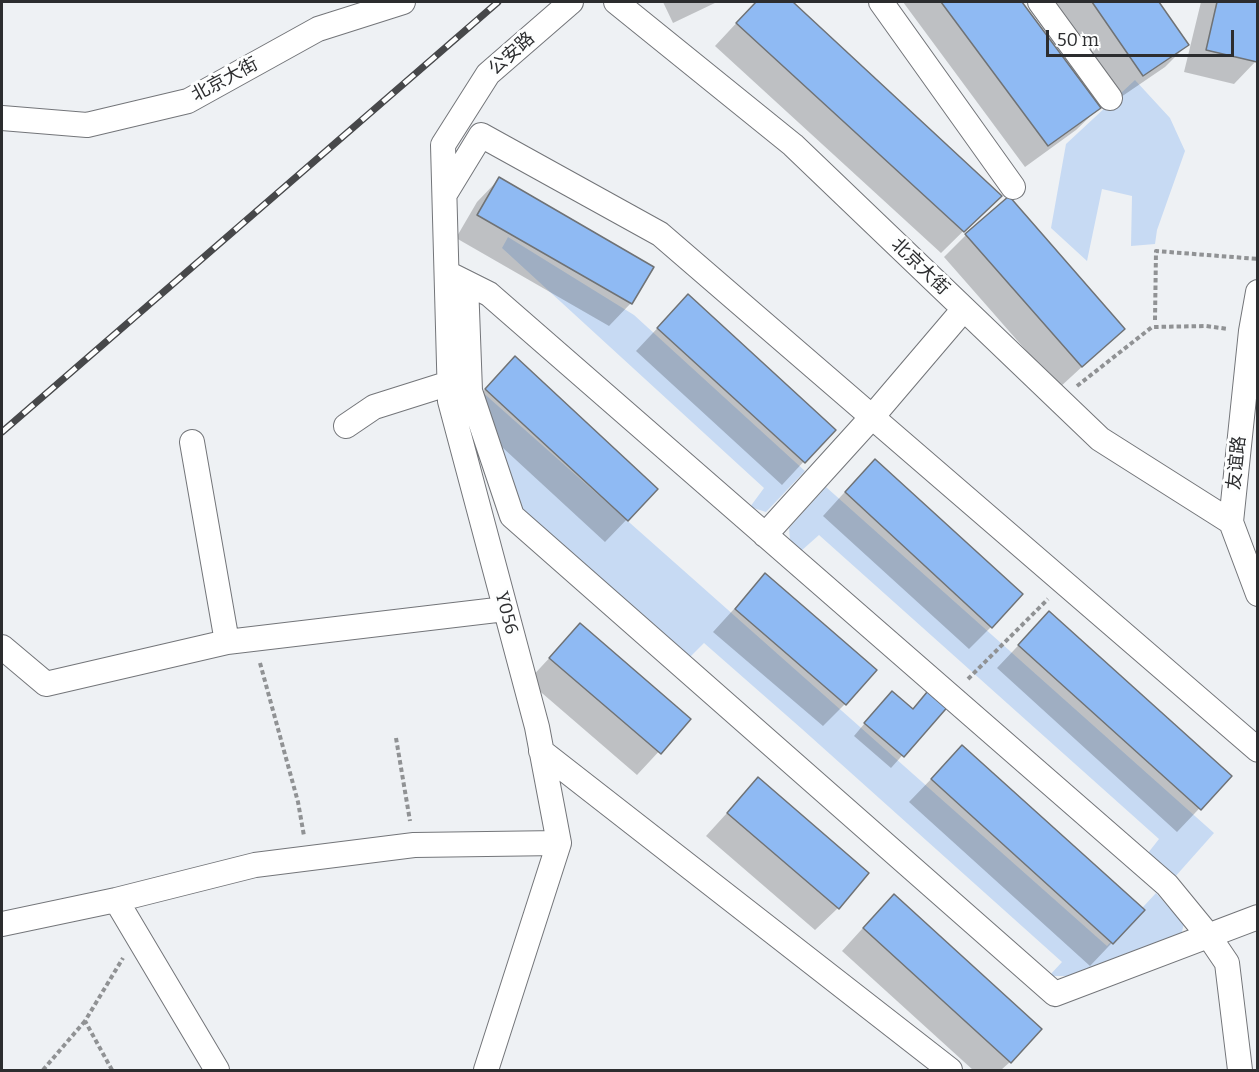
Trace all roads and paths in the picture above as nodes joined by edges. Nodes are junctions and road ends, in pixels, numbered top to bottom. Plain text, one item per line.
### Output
1 (403, 2) edge
2 (571, 2) edge
3 (616, 2) edge
4 (881, 2) edge
5 (1040, 2) edge
6 (1110, 98) dead end
7 (2, 118) edge
8 (443, 145) joint
9 (1013, 186) dead end
10 (445, 194) junction
11 (1257, 259) edge
12 (456, 278) junction
13 (1257, 292) edge
14 (964, 309) junction
15 (1155, 320) dead end
16 (1251, 331) junction
17 (450, 383) junction
18 (1074, 388) dead end
19 (872, 417) junction
20 (346, 426) dead end
21 (192, 441) dead end
22 (1231, 522) junction
23 (765, 535) junction
24 (1064, 583) junction
25 (1257, 594) edge
26 (505, 609) junction
27 (253, 639) junction
28 (227, 642) junction
29 (2, 647) edge
30 (951, 697) junction
31 (396, 738) dead end
32 (1257, 750) edge
33 (541, 751) junction
34 (558, 843) junction
35 (414, 845) junction
36 (307, 859) junction
37 (116, 900) junction
38 (1257, 917) edge
39 (2, 924) edge
40 (137, 934) junction
41 (1208, 935) junction
42 (85, 1021) junction
43 (43, 1071) edge
44 (112, 1071) edge
45 (216, 1071) edge
46 (486, 1071) edge
47 (950, 1071) edge
48 (1240, 1071) edge

1 - 7 street, 北京大街
2 - 8 street, 公安路
3 - 14 street, 北京大街
4 - 9 street
5 - 6 street
8 - 10 street, Y056 / Y056
10 - 12 street, Y056 / Y056
10 - 19 street
11 - 15 path
12 - 17 street, Y056 / Y056
12 - 23 street
12 - 41 street
13 - 16 street, 友谊路
14 - 19 street
14 - 22 street, 北京大街
16 - 18 path
16 - 22 street, 友谊路
17 - 20 street
17 - 26 street, Y056 / Y056
19 - 23 street
19 - 24 street
21 - 28 street
22 - 25 street, 友谊路
23 - 30 street
24 - 30 path
24 - 32 street
26 - 27 street
26 - 33 street, Y056 / Y056
27 - 28 street
27 - 36 path
28 - 29 street
30 - 41 street
31 - 35 path
33 - 34 street, Y056 / Y056
33 - 47 street
34 - 35 street
34 - 46 street, Y056 / Y056
35 - 36 street
36 - 37 street
37 - 39 street
37 - 40 street
38 - 41 street
40 - 42 path
40 - 45 street
41 - 48 street
42 - 43 path
42 - 44 path

